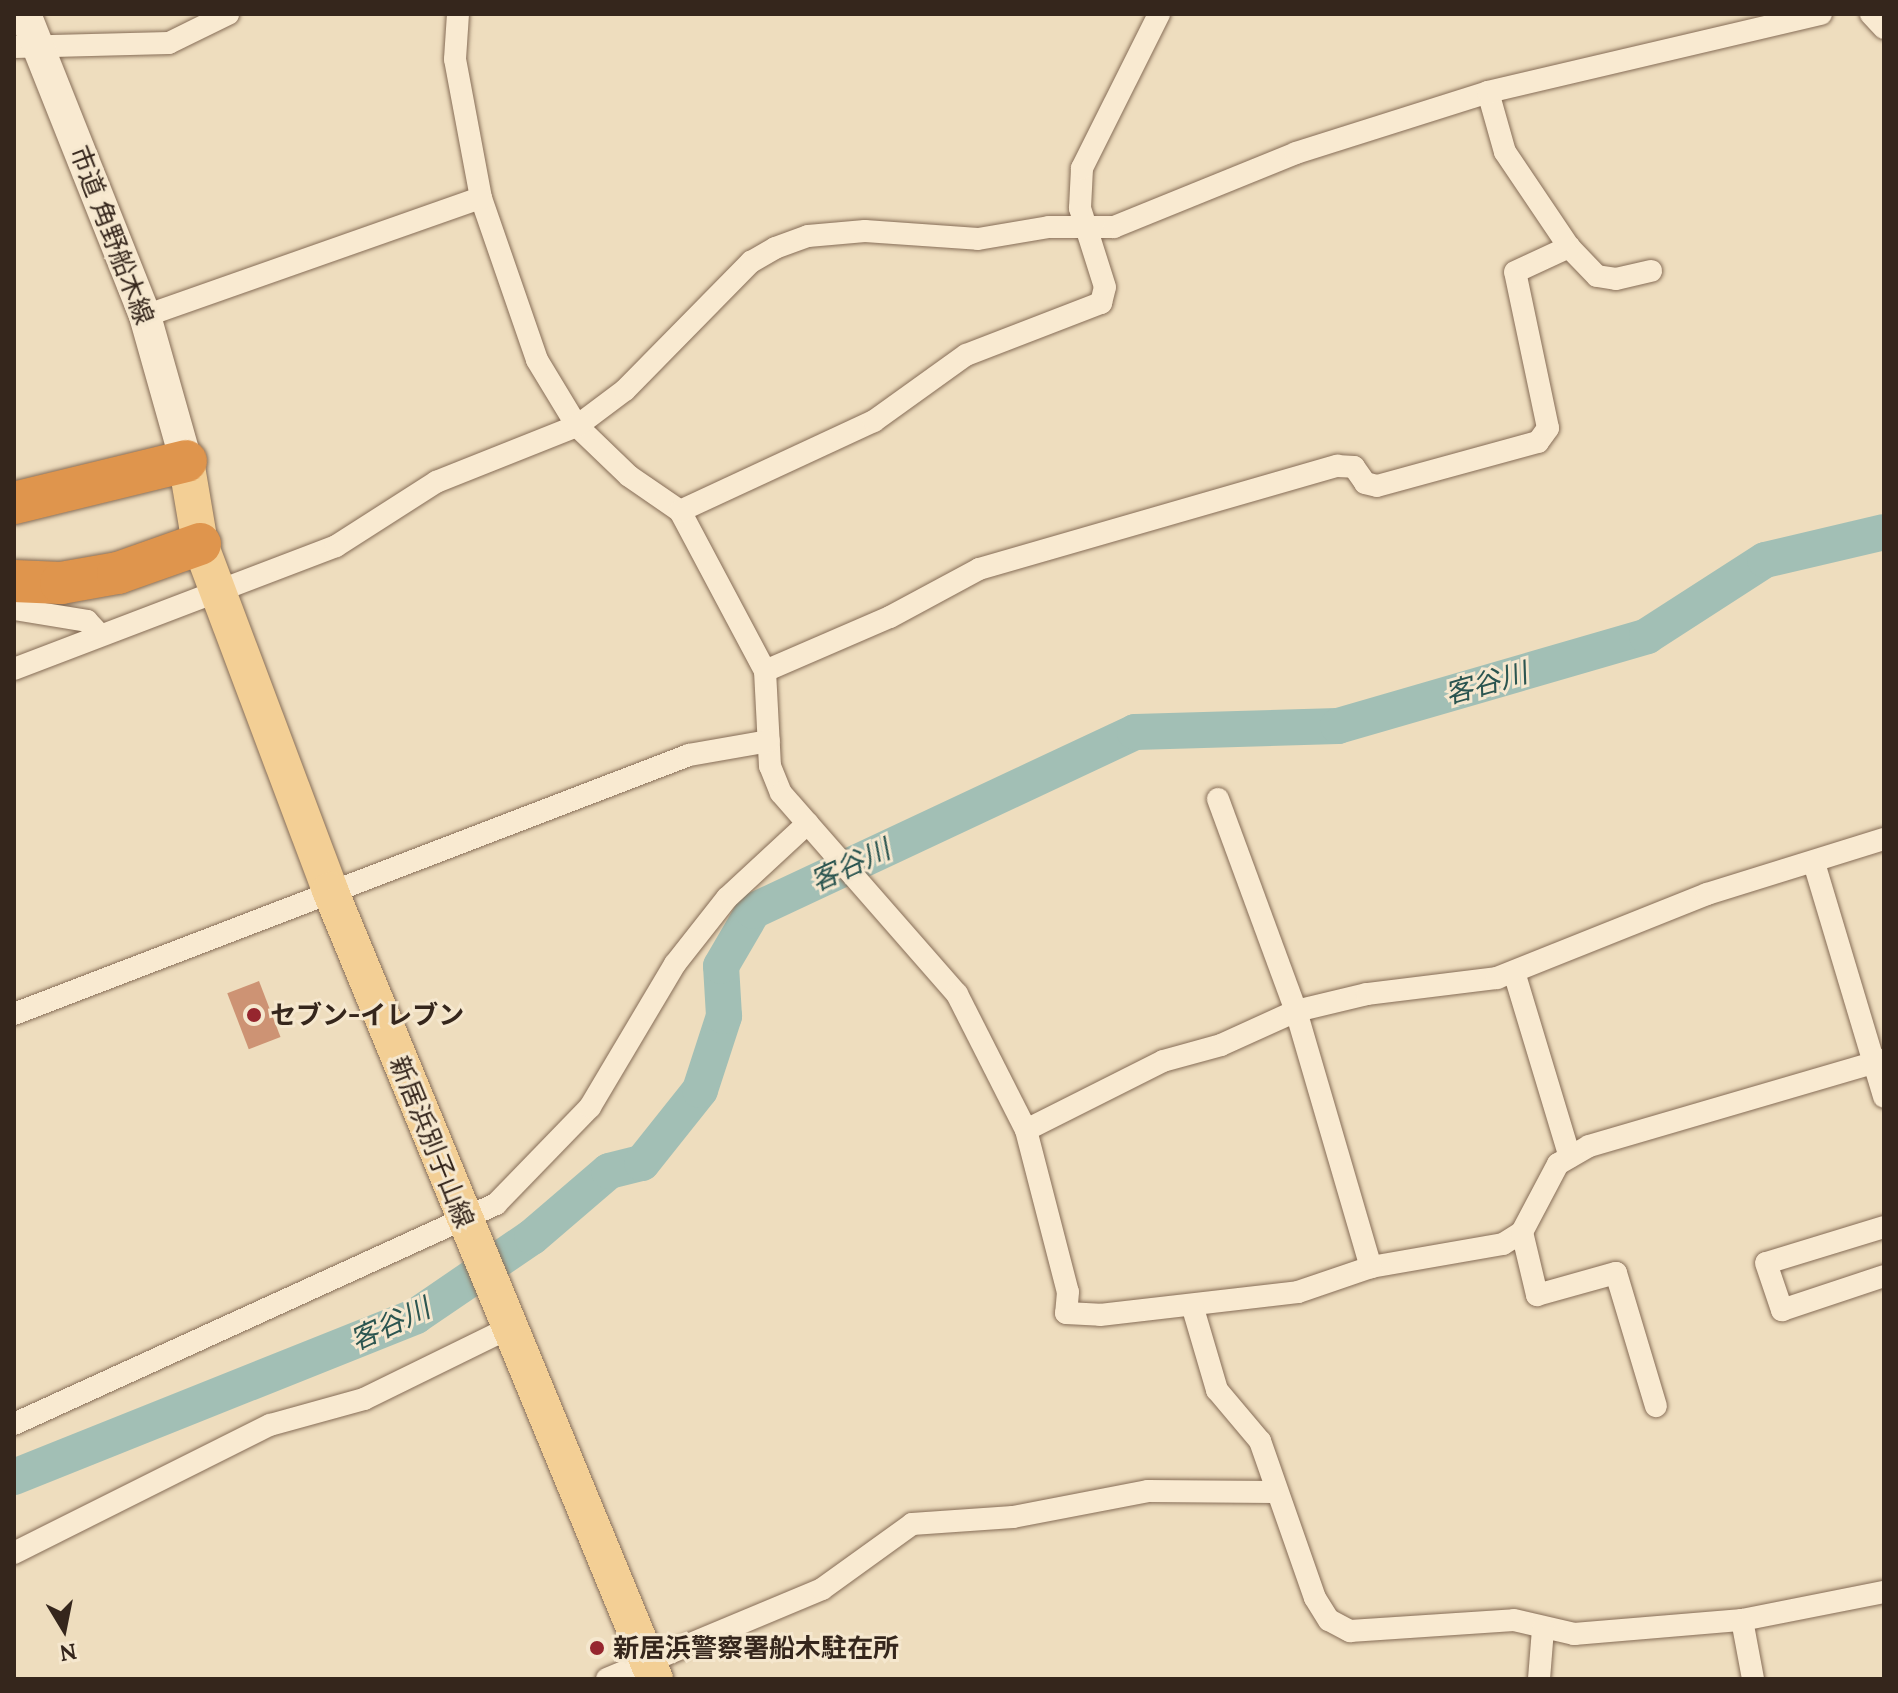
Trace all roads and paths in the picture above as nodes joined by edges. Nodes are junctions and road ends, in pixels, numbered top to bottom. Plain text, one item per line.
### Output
1 (25, 14) edge
2 (228, 14) edge
3 (458, 14) edge
4 (1159, 14) edge
5 (1821, 14) edge
6 (1871, 14) edge
7 (1884, 28) edge
8 (26, 46) edge
9 (1488, 92) junction
10 (481, 198) junction
11 (1084, 226) junction
12 (1569, 247) junction
13 (1651, 271) dead end
14 (145, 316) junction
15 (577, 426) junction
16 (186, 461) junction
17 (14, 503) edge
18 (680, 511) junction
19 (200, 544) junction
20 (14, 581) edge
21 (217, 592) junction
22 (14, 609) edge
23 (100, 635) junction
24 (14, 669) edge
25 (765, 671) junction
26 (769, 741) junction
27 (1218, 799) dead end
28 (810, 826) junction
29 (1884, 839) edge
30 (1814, 863) junction
31 (330, 890) junction
32 (1514, 972) junction
33 (1296, 1011) junction
34 (14, 1014) edge
35 (1880, 1061) edge
36 (1884, 1097) edge
37 (1026, 1130) junction
38 (1570, 1157) junction
39 (1884, 1227) edge
40 (468, 1230) junction
41 (1522, 1232) junction
42 (1371, 1267) junction
43 (1884, 1276) edge
44 (1192, 1305) junction
45 (507, 1323) junction
46 (1656, 1406) dead end
47 (14, 1424) edge
48 (1274, 1492) junction
49 (14, 1553) edge
50 (1884, 1592) edge
51 (1742, 1620) junction
52 (1543, 1629) junction
53 (652, 1670) edge
54 (607, 1679) edge
55 (1539, 1679) edge
56 (1753, 1679) edge

1 - 8 street, 市道 角野船木線
2 - 8 street
3 - 10 street
4 - 11 street
5 - 9 street
6 - 7 street
8 - 14 street, 市道 角野船木線
9 - 11 street
9 - 12 street
10 - 14 street
10 - 15 street
11 - 15 street
11 - 18 street
12 - 13 street
12 - 25 street
14 - 16 street, 市道 角野船木線
15 - 18 street
15 - 21 street
16 - 17 highway
16 - 19 main road, 新居浜別子山線
18 - 25 street
19 - 20 highway
19 - 21 main road, 新居浜別子山線
21 - 23 street
21 - 31 main road, 新居浜別子山線
22 - 23 street
23 - 24 street
25 - 26 street
26 - 28 street
26 - 31 street
27 - 33 street
28 - 37 street
28 - 40 street
29 - 30 street
30 - 32 street
30 - 35 street
31 - 34 street
31 - 40 main road, 新居浜別子山線
32 - 33 street
32 - 38 street
33 - 37 street
33 - 42 street
35 - 36 street
35 - 38 street
37 - 44 street
38 - 41 street
39 - 43 street
40 - 45 main road, 新居浜別子山線
40 - 47 street
41 - 42 street
41 - 46 street
42 - 44 street
44 - 48 street
45 - 49 street
45 - 53 main road, 新居浜別子山線
48 - 52 street
48 - 53 street
50 - 51 street
51 - 52 street
51 - 56 street
52 - 55 street
53 - 54 street

